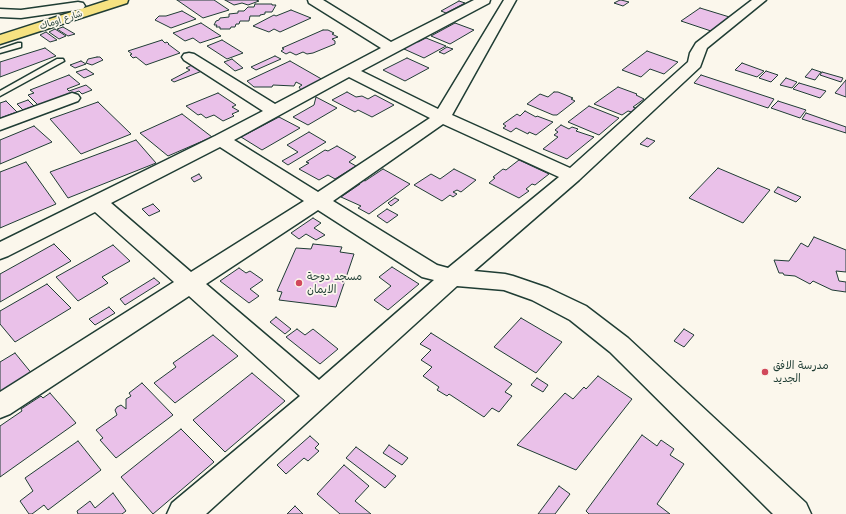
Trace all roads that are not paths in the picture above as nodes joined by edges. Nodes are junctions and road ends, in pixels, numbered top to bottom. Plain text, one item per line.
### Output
1 (96, 0) edge
2 (122, 0) edge
3 (314, 0) edge
4 (484, 0) edge
5 (510, 0) edge
6 (760, 0) edge
7 (78, 6) junction
8 (0, 13) edge
9 (0, 32) edge
10 (0, 40) edge
11 (18, 45) dead end
12 (391, 48) junction
13 (0, 51) edge
14 (189, 57) dead end
15 (60, 61) dead end
16 (349, 72) junction
17 (0, 94) edge
18 (72, 98) dead end
19 (275, 111) junction
20 (442, 117) junction
21 (0, 125) edge
22 (221, 140) junction
23 (572, 176) junction
24 (317, 202) junction
25 (98, 203) junction
26 (0, 251) edge
27 (452, 277) junction
28 (190, 283) junction
29 (319, 396) junction
30 (0, 406) edge
31 (183, 514) edge
32 (795, 514) edge

1 - 7 main road, شارع اوماك
2 - 10 main road, شارع اوماك
3 - 12 street
4 - 12 street
5 - 20 street
6 - 23 street
7 - 8 street
7 - 9 main road, شارع اوماك
11 - 13 lane
12 - 16 street
14 - 19 street
15 - 17 lane
16 - 19 street
16 - 20 street
18 - 21 street
19 - 22 street
20 - 23 street
20 - 24 street
22 - 24 street
22 - 25 street
23 - 27 street
24 - 27 street
24 - 28 street
25 - 26 street
25 - 28 street
27 - 29 street
27 - 32 street
28 - 29 street
28 - 30 street
29 - 31 street

